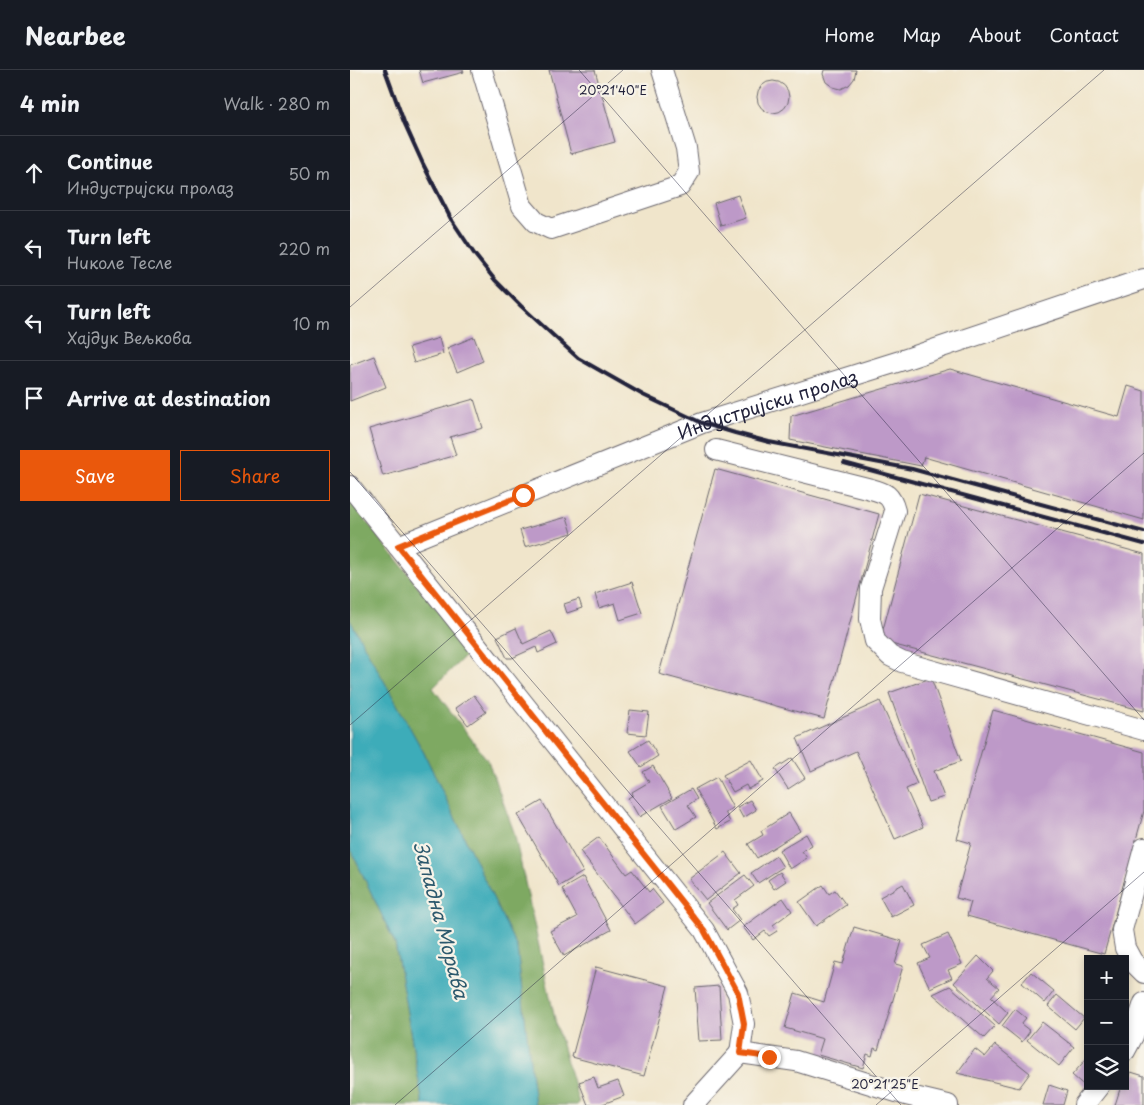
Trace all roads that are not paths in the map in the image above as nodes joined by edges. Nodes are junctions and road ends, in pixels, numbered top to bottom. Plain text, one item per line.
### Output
1 (482, 70) edge
2 (662, 70) edge
3 (1144, 279) edge
4 (716, 450) dead end
5 (350, 486) edge
6 (398, 546) junction
7 (1144, 730) edge
8 (1144, 848) edge
9 (1144, 972) edge
10 (1144, 1003) edge
11 (1128, 1045) edge
12 (740, 1053) junction
13 (1096, 1090) edge
14 (693, 1105) edge
15 (948, 1105) edge
16 (1084, 1105) edge

1 - 2 street
3 - 6 street, Индустријски пролаз
4 - 7 street
5 - 6 street
6 - 12 street
8 - 9 street
10 - 11 street
12 - 14 street
12 - 15 street
13 - 16 street

